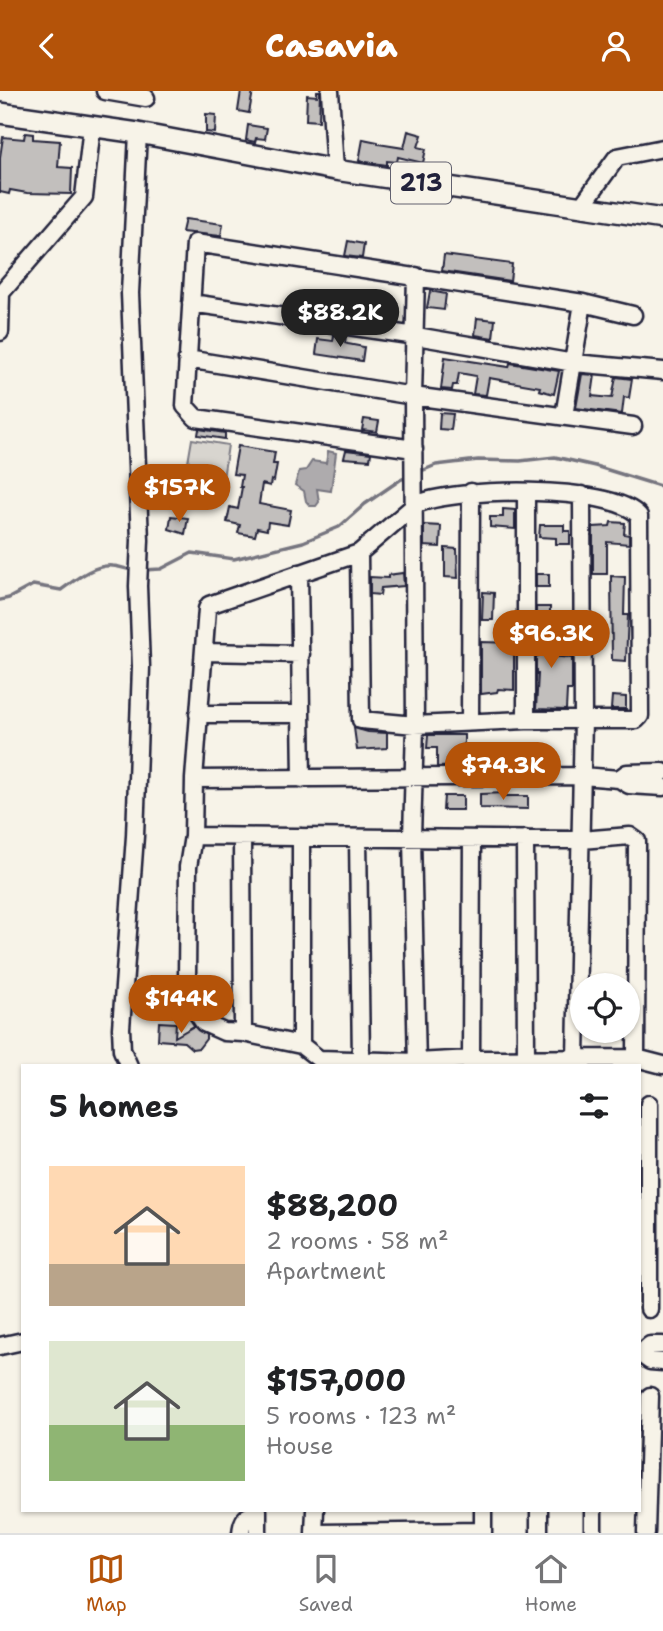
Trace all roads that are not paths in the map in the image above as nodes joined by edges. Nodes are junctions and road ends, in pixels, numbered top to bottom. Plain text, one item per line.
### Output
1 (105, 91) edge
2 (330, 91) edge
3 (128, 93) edge
4 (146, 98) dead end
5 (0, 113) edge
6 (92, 126) junction
7 (138, 133) junction
8 (663, 148) edge
9 (335, 170) junction
10 (581, 207) junction
11 (663, 219) edge
12 (416, 276) junction
13 (1, 293) edge
14 (191, 303) junction
15 (583, 303) junction
16 (633, 316) dead end
17 (0, 332) edge
18 (416, 337) junction
19 (187, 359) junction
20 (574, 363) junction
21 (663, 371) edge
22 (413, 396) junction
23 (565, 416) junction
24 (633, 426) dead end
25 (414, 454) junction
26 (471, 492) junction
27 (526, 492) junction
28 (582, 495) junction
29 (415, 505) junction
30 (359, 553) junction
31 (299, 573) junction
32 (204, 652) junction
33 (301, 654) junction
34 (198, 713) junction
35 (299, 715) junction
36 (583, 719) junction
37 (526, 720) junction
38 (470, 722) junction
39 (415, 725) junction
40 (663, 772) edge
41 (582, 776) junction
42 (414, 778) junction
43 (194, 779) junction
44 (302, 779) junction
45 (619, 779) junction
46 (663, 787) edge
47 (193, 836) junction
48 (242, 837) junction
49 (301, 837) junction
50 (358, 838) junction
51 (412, 838) junction
52 (472, 839) junction
53 (525, 839) junction
54 (581, 840) junction
55 (243, 1033) junction
56 (302, 1045) junction
57 (526, 1058) junction
58 (576, 1058) junction
59 (636, 1058) junction
60 (471, 1059) junction
61 (361, 1060) junction
62 (128, 1064) edge
63 (417, 1064) edge
64 (663, 1065) edge
65 (646, 1114) edge
66 (646, 1300) edge
67 (21, 1341) edge
68 (663, 1345) edge
69 (0, 1346) edge
70 (641, 1352) edge
71 (641, 1354) edge
72 (663, 1362) edge
73 (650, 1396) dead end
74 (644, 1413) edge
75 (258, 1512) edge
76 (315, 1512) edge
77 (483, 1512) edge
78 (539, 1512) edge
79 (593, 1512) edge
80 (483, 1532) edge
81 (241, 1533) edge
82 (258, 1533) edge
83 (316, 1533) edge
84 (539, 1533) edge
85 (593, 1533) edge
86 (646, 1533) edge

1 - 3 street
2 - 9 street
3 - 4 street
5 - 6 main road, 213
6 - 7 main road, 213
6 - 13 street
7 - 9 main road, 213
7 - 62 street
8 - 10 street
9 - 10 main road, 213
10 - 11 main road, 213
12 - 14 street
12 - 15 street
12 - 18 street
13 - 17 street
14 - 18 street
14 - 19 street
15 - 16 street
15 - 20 street
18 - 20 street
18 - 22 street
19 - 22 street
19 - 25 street
20 - 21 street
20 - 23 street
22 - 23 street
22 - 25 street
23 - 24 street
25 - 29 street
26 - 27 street
26 - 29 street
26 - 38 street
27 - 28 street
27 - 37 street
28 - 36 street
28 - 36 street
29 - 30 street
29 - 39 street
30 - 31 street
30 - 39 street
31 - 32 street
31 - 33 street
32 - 33 street
32 - 34 street
33 - 35 street
34 - 35 street
34 - 43 street
35 - 44 street
36 - 37 street
36 - 41 street
37 - 38 street
38 - 39 street
39 - 42 street
40 - 45 street
41 - 42 street
41 - 45 street
41 - 54 street
42 - 44 street
42 - 51 street
43 - 44 street
43 - 47 street
45 - 46 street
47 - 48 street
47 - 55 street
48 - 49 street
48 - 55 street
49 - 50 street
49 - 56 street
50 - 51 street
50 - 61 street
51 - 52 street
51 - 63 street
52 - 53 street
52 - 60 street
53 - 54 street
53 - 57 street
54 - 58 street
54 - 59 street
55 - 56 street
56 - 61 street
57 - 58 street
57 - 60 street
58 - 59 street
59 - 64 street
60 - 63 street
61 - 63 street
65 - 66 street
67 - 69 street
68 - 70 street
71 - 72 street
73 - 74 street
74 - 86 street
75 - 81 street
75 - 82 street
76 - 83 street
77 - 80 street
78 - 84 street
79 - 85 street
80 - 83 street

